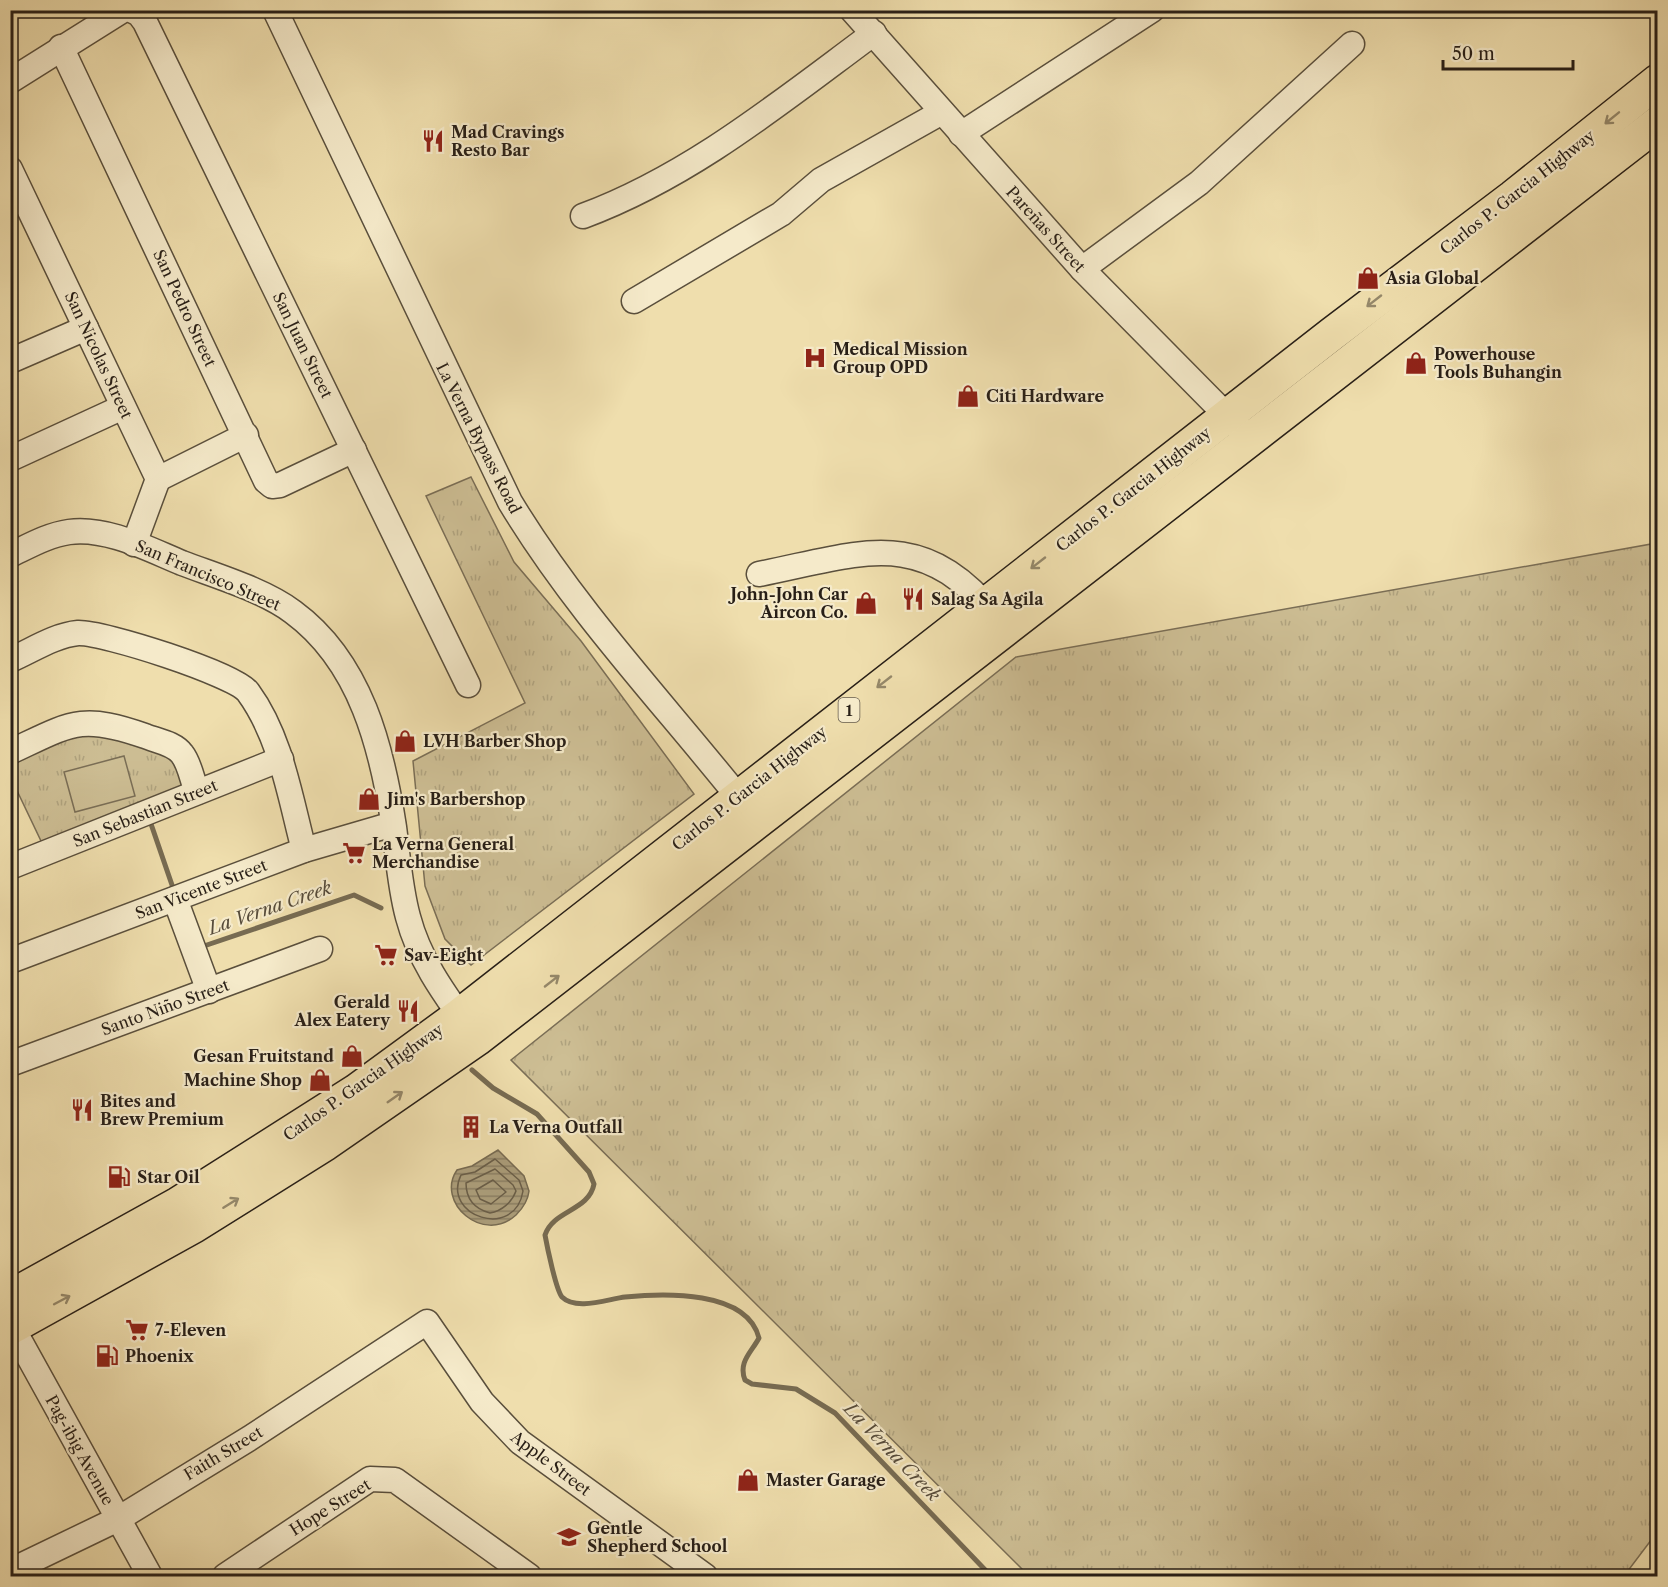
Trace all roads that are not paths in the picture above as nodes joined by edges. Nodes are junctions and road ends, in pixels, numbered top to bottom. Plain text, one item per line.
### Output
1 (123, 10) edge
2 (131, 10) edge
3 (275, 10) edge
4 (852, 10) edge
5 (1152, 10) edge
6 (874, 33) junction
7 (1352, 44) dead end
8 (61, 47) junction
9 (10, 81) edge
10 (1658, 81) edge
11 (942, 112) junction
12 (1658, 123) edge
13 (961, 134) junction
14 (12, 175) edge
15 (583, 216) dead end
16 (1082, 269) junction
17 (1401, 280) junction
18 (634, 301) dead end
19 (1422, 306) junction
20 (86, 328) junction
21 (1332, 334) junction
22 (1353, 359) junction
23 (10, 361) edge
24 (123, 407) junction
25 (1227, 416) junction
26 (246, 435) junction
27 (1249, 439) junction
28 (354, 450) junction
29 (10, 459) edge
30 (158, 479) junction
31 (134, 544) junction
32 (10, 555) edge
33 (759, 574) dead end
34 (995, 616) junction
35 (10, 660) edge
36 (468, 685) dead end
37 (10, 752) edge
38 (281, 759) junction
39 (196, 792) junction
40 (748, 808) junction
41 (393, 824) junction
42 (304, 850) junction
43 (10, 867) edge
44 (175, 899) junction
45 (320, 949) dead end
46 (10, 961) edge
47 (209, 991) junction
48 (468, 1027) junction
49 (10, 1064) edge
50 (11, 1318) edge
51 (427, 1322) joint
52 (118, 1519) junction
53 (10, 1571) edge
54 (528, 1575) edge
55 (150, 1576) edge
56 (225, 1576) edge
57 (705, 1576) edge

1 - 8 street
2 - 28 street, San Juan Street
3 - 40 street, La Verna Bypass Road
4 - 6 street, Pareñas Street
5 - 13 street
6 - 11 street, Pareñas Street
6 - 15 street
7 - 16 street
8 - 9 street
8 - 26 street, San Pedro Street
10 -> 17 highway, Carlos P. Garcia Highway / 1
11 - 13 street, Pareñas Street
11 - 18 street
12 - 19 highway, Carlos P. Garcia Highway / 1
13 - 16 street, Pareñas Street
14 - 20 street, San Nicolas Street
16 - 25 street, Pareñas Street
17 - 19 highway
17 -> 21 highway, Carlos P. Garcia Highway / 1
19 - 22 highway, Carlos P. Garcia Highway / 1
20 - 23 street
20 - 24 street, San Nicolas Street
21 - 22 highway
21 - 25 highway, Carlos P. Garcia Highway / 1
22 - 27 highway, Carlos P. Garcia Highway / 1
24 - 29 street
24 - 30 street, San Nicolas Street
25 - 27 street, Pareñas Street
25 -> 34 highway, Carlos P. Garcia Highway / 1
26 - 28 street, San Pedro Street
26 - 30 street
27 - 34 highway, Carlos P. Garcia Highway / 1
28 - 36 street, San Juan Street
30 - 31 street
31 - 32 street, San Francisco Street
31 - 41 street, San Francisco Street
33 - 34 street
34 - 40 highway, Carlos P. Garcia Highway / 1
35 - 38 street
37 - 39 street
38 - 39 street, San Sebastian Street
38 - 42 street
39 - 43 street, San Sebastian Street
40 - 48 highway, Carlos P. Garcia Highway / 1
41 - 42 street, San Vicente Street
41 - 48 street, San Francisco Street
42 - 44 street, San Vicente Street
44 - 46 street, San Vicente Street
44 - 47 street
45 - 47 street, Santo Niño Street
47 - 49 street, Santo Niño Street
48 - 50 highway, Carlos P. Garcia Highway / 1
50 - 52 street, Pag-ibig Avenue
51 - 52 street, Faith Street
51 - 57 street, Apple Street
52 - 53 street, Faith Street
52 - 55 street, Pag-ibig Avenue
54 - 56 street, Hope Street

